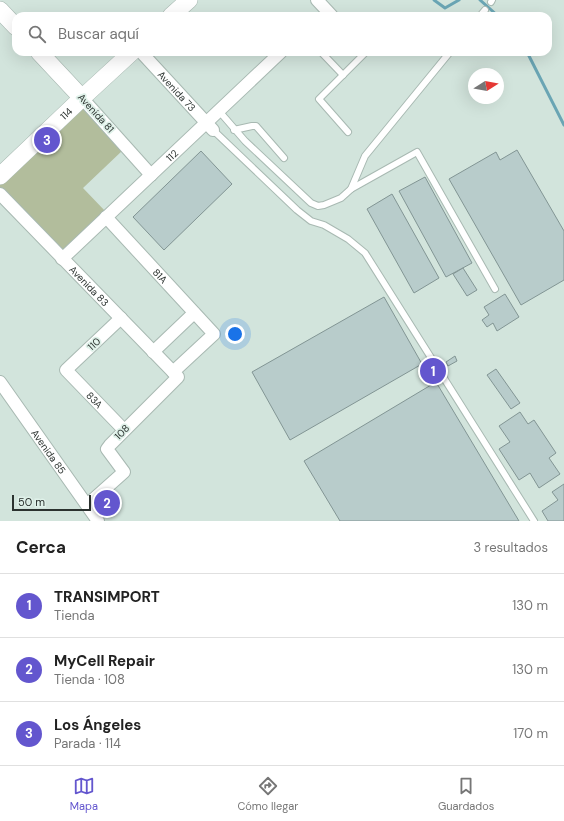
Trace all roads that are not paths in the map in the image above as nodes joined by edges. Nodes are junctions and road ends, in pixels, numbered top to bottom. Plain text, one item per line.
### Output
1 (189, 0) edge
2 (317, 0) edge
3 (0, 10) edge
4 (176, 12) edge
5 (325, 12) edge
6 (12, 23) edge
7 (43, 56) edge
8 (128, 56) edge
9 (145, 56) edge
10 (277, 56) edge
11 (325, 56) edge
12 (362, 56) edge
13 (447, 56) edge
14 (343, 75) junction
15 (82, 98) junction
16 (219, 111) junction
17 (210, 126) junction
18 (234, 130) junction
19 (348, 132) dead end
20 (284, 158) dead end
21 (151, 175) junction
22 (0, 176) edge
23 (351, 190) junction
24 (0, 194) edge
25 (106, 217) junction
26 (62, 259) junction
27 (495, 289) dead end
28 (194, 313) junction
29 (121, 318) junction
30 (214, 334) joint
31 (153, 352) junction
32 (66, 370) joint
33 (175, 375) junction
34 (0, 382) edge
35 (124, 430) junction
36 (87, 505) junction
37 (98, 521) edge
38 (534, 521) edge

1 - 4 main road
2 - 5 street
3 - 6 main road
7 - 15 main road, Avenida 81
8 - 15 main road, 114
9 - 17 street, Avenida 73
10 - 16 street, 112
11 - 14 lane
12 - 14 lane
13 - 23 lane
14 - 19 lane
15 - 21 street, Avenida 81
15 - 22 main road, 114
16 - 17 street, 112
16 - 18 lane
17 - 21 street, 112
17 - 38 lane
18 - 20 lane
18 - 23 lane
21 - 25 street, 112
23 - 27 lane
24 - 26 street, Avenida 83
25 - 26 street, 112
25 - 28 street, 81A
26 - 29 street, Avenida 83
28 - 30 street, 81A
28 - 31 street
29 - 31 street, Avenida 83
29 - 32 street, 110
30 - 33 street, 108
31 - 33 street, Avenida 83
32 - 35 street, 83A
33 - 35 street, 108
34 - 36 street, Avenida 85
35 - 36 street, 108
36 - 37 street, Avenida 85

